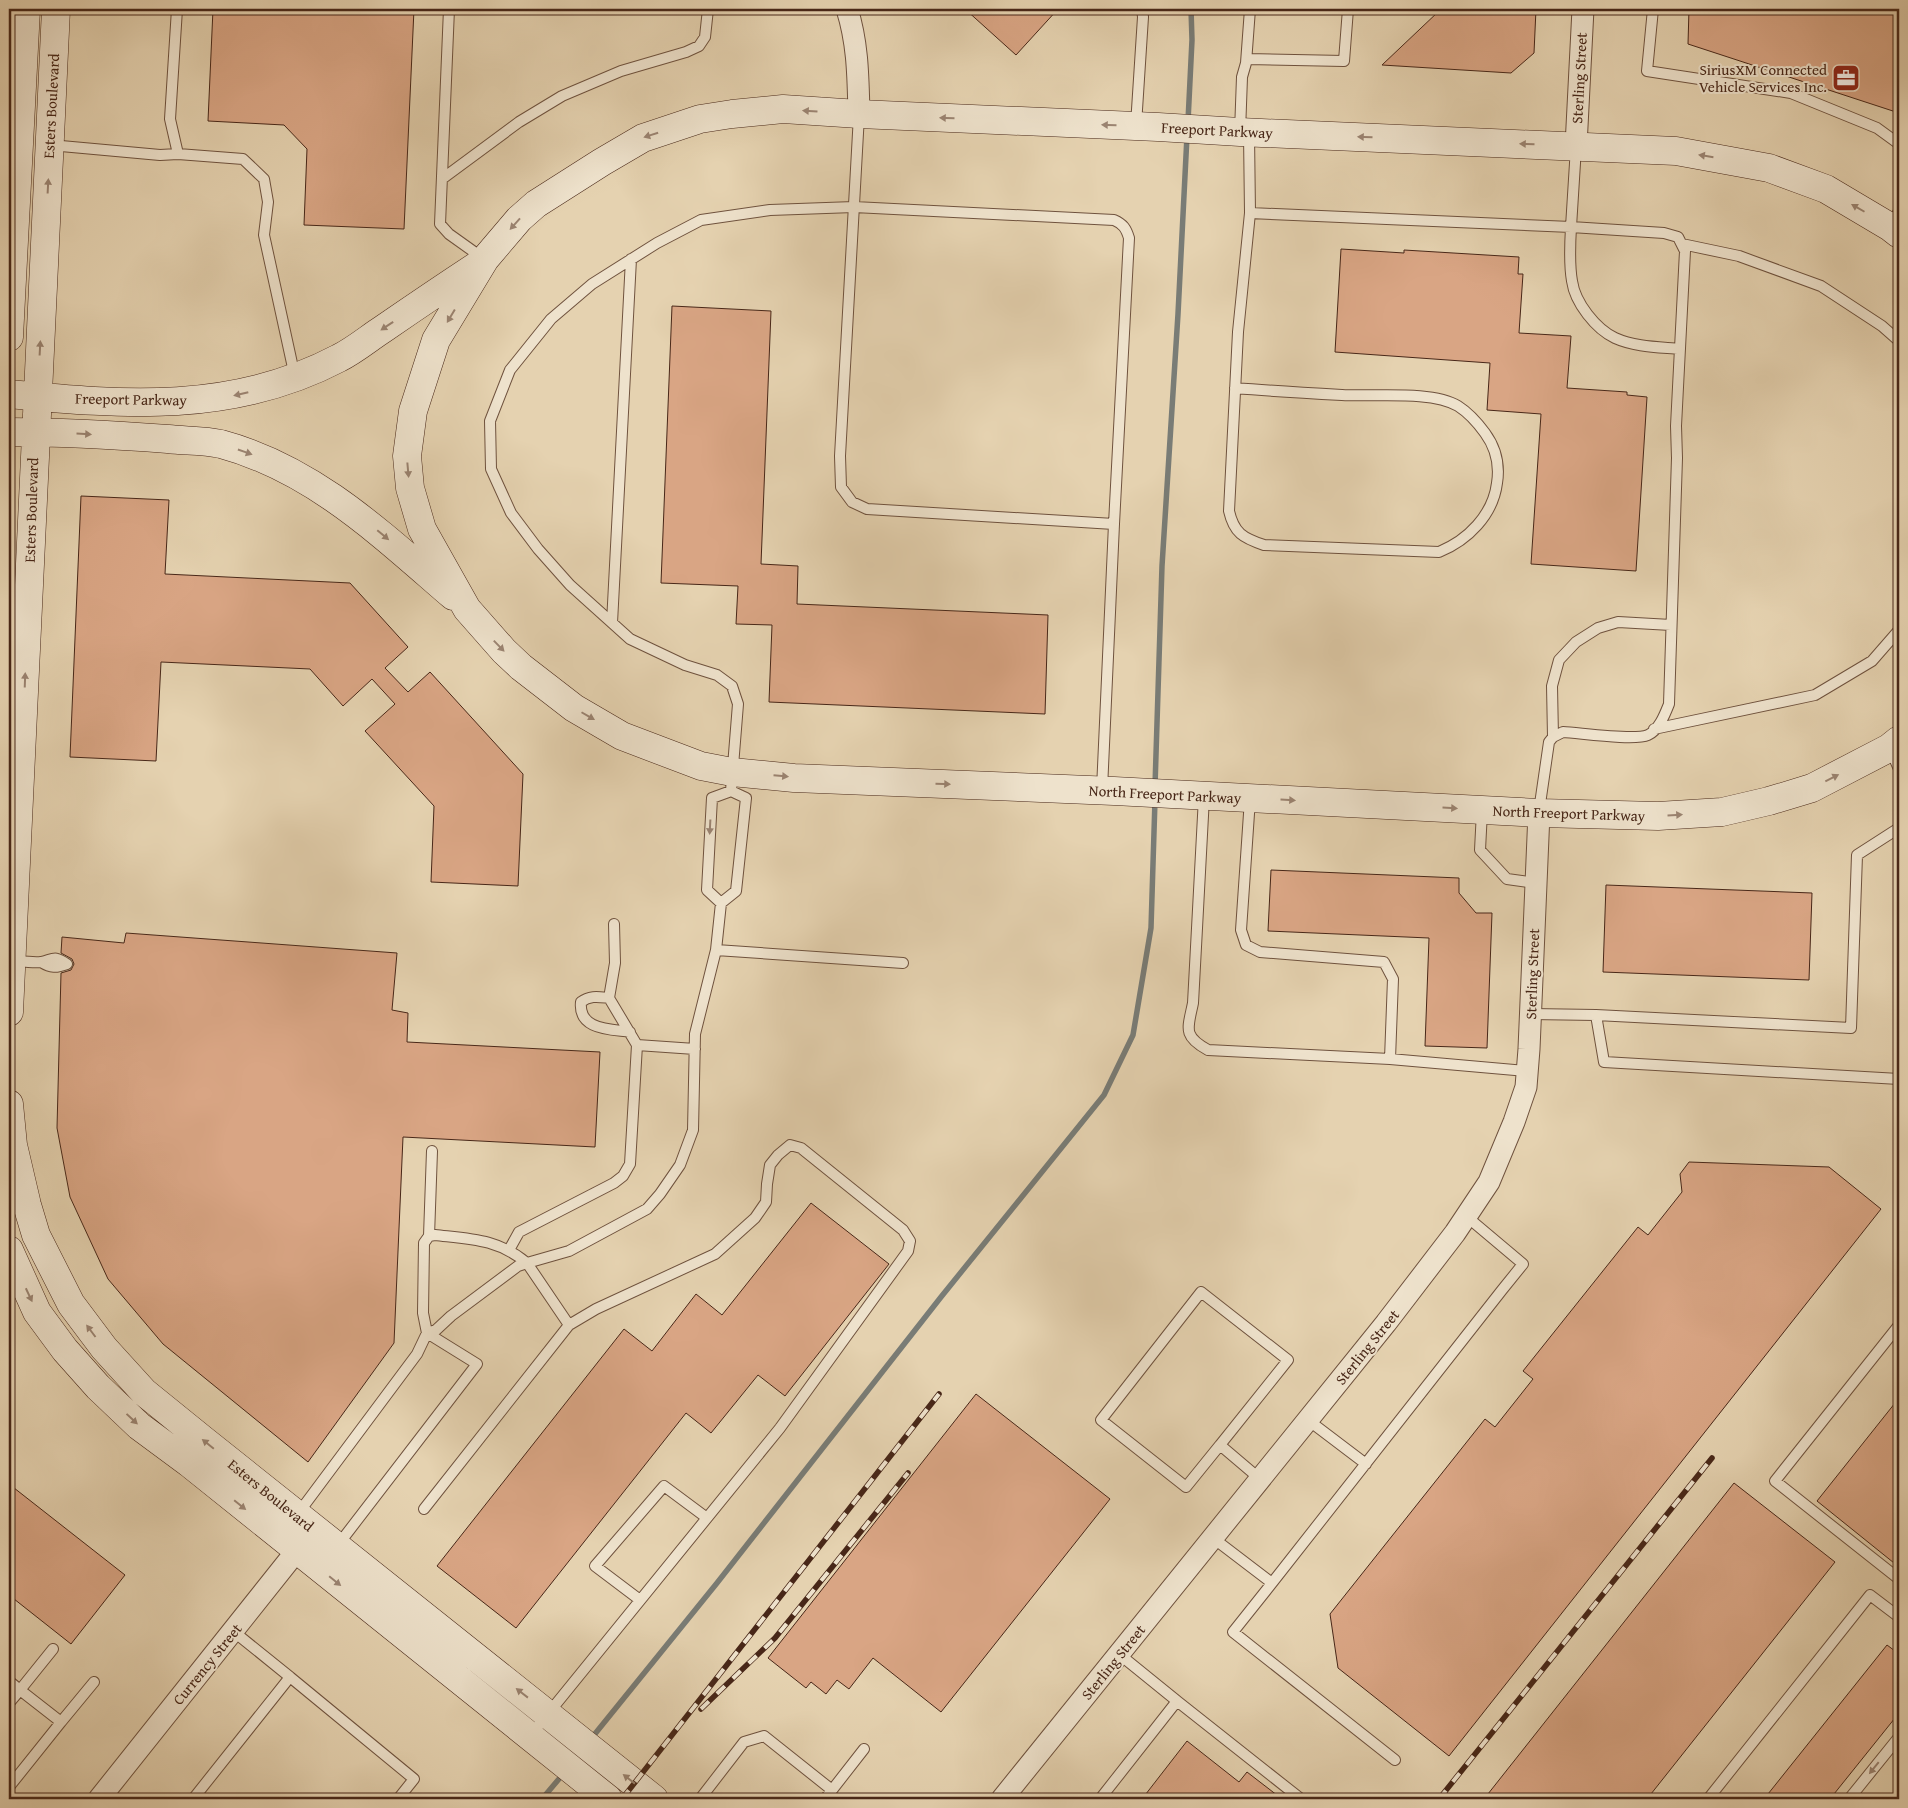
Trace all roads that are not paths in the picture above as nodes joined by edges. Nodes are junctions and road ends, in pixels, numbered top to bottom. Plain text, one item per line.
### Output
1 (56, 9) edge
2 (177, 9) edge
3 (449, 9) edge
4 (708, 9) edge
5 (847, 9) edge
6 (1142, 9) edge
7 (1250, 9) edge
8 (1348, 9) edge
9 (1583, 9) edge
10 (1653, 9) edge
11 (22, 25) edge
12 (1247, 59) junction
13 (859, 114) junction
14 (1147, 126) junction
15 (1244, 132) junction
16 (1899, 144) edge
17 (49, 145) junction
18 (1576, 146) junction
19 (178, 154) junction
20 (442, 179) junction
21 (854, 207) junction
22 (1250, 213) junction
23 (1896, 224) edge
24 (1570, 227) junction
25 (1682, 244) junction
26 (631, 259) junction
27 (485, 260) junction
28 (9, 337) edge
29 (1899, 341) edge
30 (1680, 349) junction
31 (296, 378) junction
32 (1235, 388) junction
33 (9, 394) edge
34 (37, 397) junction
35 (22, 432) edge
36 (1114, 524) junction
37 (467, 609) junction
38 (612, 623) junction
39 (1671, 625) junction
40 (1899, 630) edge
41 (1654, 730) junction
42 (1553, 737) junction
43 (1896, 752) edge
44 (731, 782) junction
45 (1108, 791) junction
46 (1204, 795) junction
47 (1250, 798) junction
48 (1482, 810) junction
49 (1539, 813) junction
50 (1899, 828) edge
51 (1536, 883) junction
52 (721, 903) junction
53 (614, 924) dead end
54 (716, 950) junction
55 (11, 960) junction
56 (41, 962) dead end
57 (903, 963) dead end
58 (610, 998) junction
59 (9, 1012) edge
60 (1531, 1014) junction
61 (1596, 1016) junction
62 (630, 1032) junction
63 (637, 1045) junction
64 (695, 1049) junction
65 (1390, 1059) junction
66 (1527, 1071) junction
67 (1899, 1079) edge
68 (9, 1104) edge
69 (432, 1151) dead end
70 (1466, 1216) junction
71 (429, 1236) junction
72 (9, 1250) edge
73 (509, 1250) junction
74 (527, 1263) junction
75 (569, 1325) junction
76 (1899, 1325) edge
77 (427, 1333) junction
78 (1308, 1420) junction
79 (1220, 1445) junction
80 (1366, 1464) junction
81 (1260, 1480) junction
82 (424, 1509) dead end
83 (706, 1518) junction
84 (305, 1522) junction
85 (1213, 1538) junction
86 (337, 1547) junction
87 (297, 1551) junction
88 (1899, 1579) edge
89 (1272, 1583) junction
90 (640, 1600) junction
91 (1899, 1617) edge
92 (233, 1631) junction
93 (53, 1649) dead end
94 (1119, 1654) junction
95 (290, 1677) junction
96 (9, 1681) edge
97 (94, 1682) dead end
98 (20, 1690) junction
99 (1177, 1701) junction
100 (9, 1704) edge
101 (548, 1713) junction
102 (61, 1722) junction
103 (529, 1737) junction
104 (1899, 1737) edge
105 (864, 1749) dead end
106 (1395, 1760) dead end
107 (9, 1787) edge
108 (832, 1790) junction
109 (99, 1799) edge
110 (193, 1799) edge
111 (398, 1799) edge
112 (608, 1799) edge
113 (654, 1799) edge
114 (700, 1799) edge
115 (825, 1799) edge
116 (1002, 1799) edge
117 (1100, 1799) edge
118 (1301, 1799) edge
119 (1708, 1799) edge
120 (1849, 1799) edge

1 - 17 main road, Esters Boulevard
2 - 19 lane
3 - 20 lane
4 - 20 lane
5 - 13 street
6 - 14 lane
7 - 12 lane
8 - 12 lane
9 - 18 street, Sterling Street
10 - 16 lane
11 - 28 main road, Esters Boulevard
12 - 15 lane
14 -> 13 main road, Freeport Parkway
13 - 21 lane
13 -> 27 main road, Freeport Parkway
14 - 15 main road, Freeport Parkway
18 -> 15 main road, Freeport Parkway
15 - 22 lane
17 - 19 lane
34 -> 17 main road, Esters Boulevard
23 -> 18 main road, Freeport Parkway
18 - 24 lane
19 - 31 lane
20 - 27 lane
21 - 26 lane
21 - 36 lane
21 - 36 lane
22 - 24 lane
22 - 32 lane
24 - 25 lane
24 - 30 lane
25 - 29 lane
25 - 30 lane
26 - 38 lane
26 - 38 lane
27 -> 31 main road, Freeport Parkway
27 -> 37 main road
30 - 39 lane
31 -> 34 main road, Freeport Parkway
32 - 32 lane
33 - 34 main road, Freeport Parkway
34 - 35 main road, Esters Boulevard
35 -> 37 main road
55 -> 35 main road, Esters Boulevard
36 - 45 lane
37 -> 44 main road, North Freeport Parkway
38 - 44 lane
39 - 41 lane
39 - 42 lane
40 - 41 lane
41 - 42 lane
42 - 49 lane
49 -> 43 main road, North Freeport Parkway
44 -> 45 main road, North Freeport Parkway
44 - 52 lane
44 -> 52 lane
45 - 46 main road, North Freeport Parkway
46 - 47 main road, North Freeport Parkway
46 - 65 lane
47 -> 48 main road, North Freeport Parkway
47 - 65 lane
48 - 49 main road, North Freeport Parkway
48 - 51 lane
49 - 51 street, Sterling Street
50 - 61 lane
51 - 60 street, Sterling Street
52 - 54 lane
53 - 58 lane
54 - 57 lane
54 - 64 lane
55 - 56 lane
55 - 59 main road, Esters Boulevard
58 - 62 lane
58 - 62 lane
60 - 61 lane
60 - 66 street, Sterling Street
61 - 67 lane
62 - 63 lane
63 - 64 lane
63 - 73 lane
64 - 74 lane
65 - 66 lane
66 - 70 street, Sterling Street
84 -> 68 main road, Esters Boulevard
69 - 71 lane
70 - 78 street, Sterling Street
70 - 80 lane
71 - 73 lane
71 - 77 lane
72 -> 87 main road, Esters Boulevard
73 - 74 lane
74 - 75 lane
74 - 77 lane
75 - 82 lane
75 - 83 lane
76 - 88 lane
77 - 84 lane
77 - 86 lane
78 - 80 lane
78 - 81 street, Sterling Street
79 - 79 lane
79 - 81 lane
80 - 89 lane
81 - 85 street, Sterling Street
83 - 90 lane
83 - 90 lane
84 - 86 main road, Esters Boulevard
84 - 87 street, Currency Street
85 - 89 lane
85 - 94 street, Sterling Street
101 -> 86 main road, Esters Boulevard
87 - 92 street, Currency Street
87 -> 103 main road, Esters Boulevard
89 - 106 lane
90 - 101 lane
91 - 119 lane
92 - 95 lane
92 - 109 street, Currency Street
93 - 98 lane
94 - 99 lane
94 - 116 street, Sterling Street
95 - 110 lane
95 - 111 lane
96 - 98 lane
97 - 102 lane
98 - 100 lane
98 - 102 lane
99 - 117 lane
99 - 118 lane
101 - 103 lane
113 -> 101 main road, Esters Boulevard
102 - 107 lane
103 - 112 main road, Esters Boulevard
104 -> 120 lane
105 - 108 lane
108 - 114 lane
108 - 115 lane

